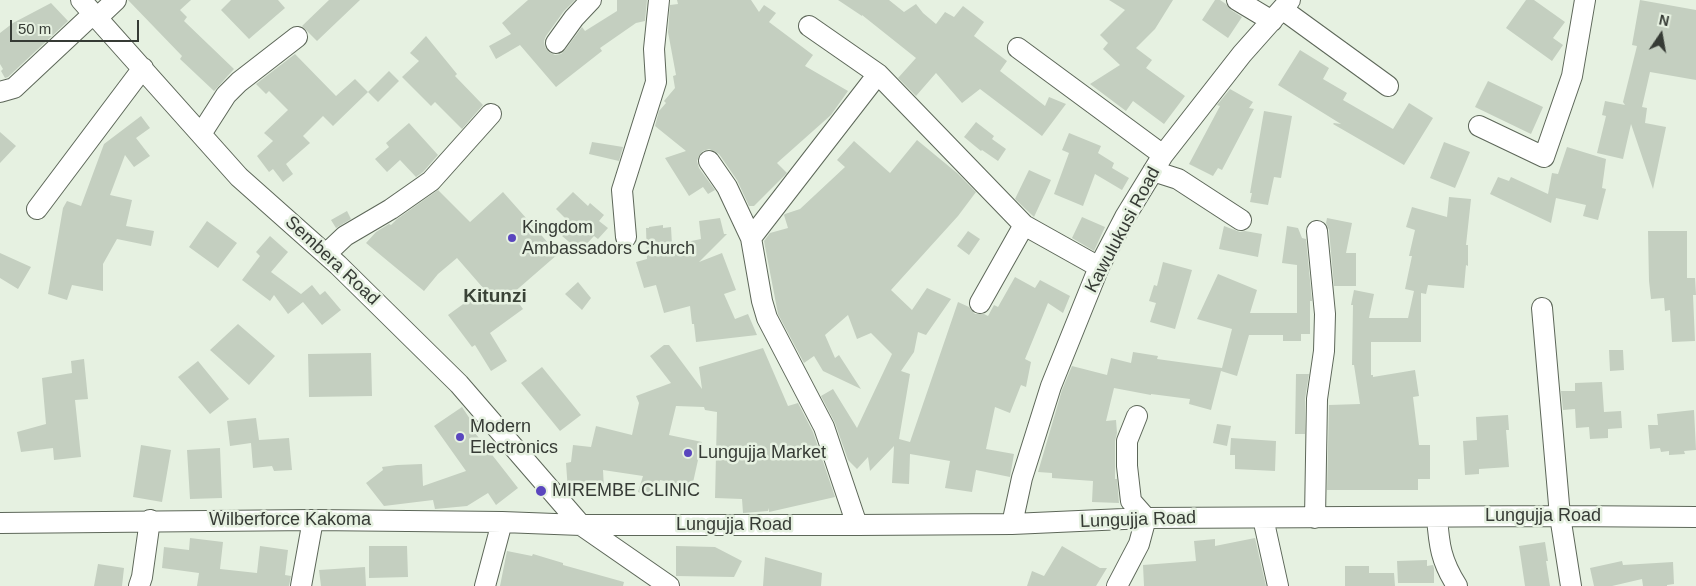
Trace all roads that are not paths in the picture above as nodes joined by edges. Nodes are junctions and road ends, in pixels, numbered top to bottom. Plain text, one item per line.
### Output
1 (116, 0) edge
2 (591, 0) edge
3 (659, 0) edge
4 (1237, 0) edge
5 (1585, 0) edge
6 (1281, 10) edge
7 (90, 11) edge
8 (809, 26) dead end
9 (297, 37) dead end
10 (556, 43) dead end
11 (1018, 48) dead end
12 (143, 68) junction
13 (878, 74) junction
14 (1388, 86) dead end
15 (0, 92) edge
16 (491, 114) dead end
17 (1479, 126) dead end
18 (200, 134) junction
19 (709, 161) dead end
20 (1158, 163) junction
21 (37, 208) dead end
22 (1241, 220) dead end
23 (1024, 224) junction
24 (1317, 231) dead end
25 (626, 237) dead end
26 (751, 238) junction
27 (326, 254) junction
28 (1099, 267) junction
29 (980, 303) dead end
30 (1542, 308) dead end
31 (1136, 416) dead end
32 (1560, 516) junction
33 (1437, 517) junction
34 (1146, 518) junction
35 (1263, 518) junction
36 (1315, 518) junction
37 (1696, 518) edge
38 (150, 520) junction
39 (313, 520) junction
40 (502, 522) junction
41 (0, 523) edge
42 (1012, 524) junction
43 (581, 525) junction
44 (857, 525) junction
45 (139, 586) edge
46 (301, 586) edge
47 (485, 586) edge
48 (669, 586) edge
49 (1117, 586) edge
50 (1278, 586) edge
51 (1456, 586) edge
52 (1571, 586) edge

1 - 7 street
2 - 10 street
3 - 25 street
4 - 6 street
5 - 17 street
6 - 14 street
6 - 20 street, Kawulukusi Road
7 - 12 street, Sembera Road
7 - 15 street
8 - 13 street
9 - 18 street
11 - 20 street
12 - 18 street, Sembera Road
12 - 21 street
13 - 23 street
13 - 26 street
16 - 27 street
18 - 27 street, Sembera Road
19 - 26 street
20 - 22 street
20 - 28 street, Kawulukusi Road
23 - 28 street
23 - 29 street
24 - 36 street
26 - 44 street
27 - 43 street, Sembera Road
28 - 42 street, Kawulukusi Road
30 - 32 street
31 - 34 street
32 - 33 street, Lungujja Road
32 - 37 street, Lungujja Road
32 - 52 street
33 - 36 street, Lungujja Road
33 - 51 street
34 - 35 street, Lungujja Road
34 - 42 street, Lungujja Road
34 - 49 street
35 - 36 street, Lungujja Road
35 - 50 street
38 - 39 street, Wilberforce Kakoma
38 - 41 street, Wilberforce Kakoma
38 - 45 street
39 - 40 street, Wilberforce Kakoma
39 - 46 street
40 - 43 street, Wilberforce Kakoma
40 - 47 street
42 - 44 street, Lungujja Road
43 - 44 street, Lungujja Road
43 - 48 street, Sembera Road

